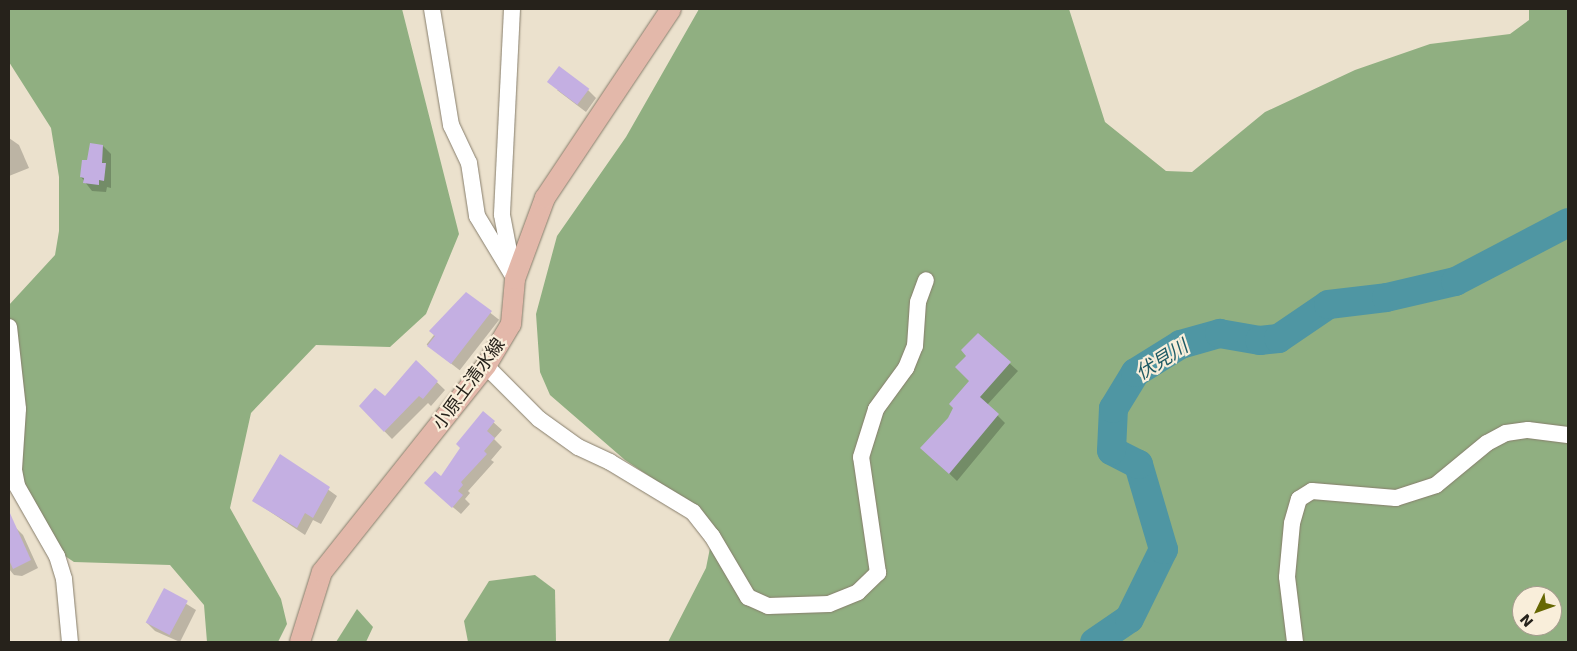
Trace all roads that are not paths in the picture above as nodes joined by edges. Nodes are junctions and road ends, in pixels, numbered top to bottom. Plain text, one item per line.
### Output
1 (432, 9) edge
2 (512, 9) edge
3 (671, 9) edge
4 (514, 279) junction
5 (926, 280) dead end
6 (9, 327) edge
7 (486, 366) junction
8 (1568, 435) edge
9 (70, 642) edge
10 (300, 642) edge
11 (1295, 642) edge

1 - 4 street
2 - 4 street
3 - 4 main road, 小原土清水線
4 - 7 main road, 小原土清水線
5 - 7 street
6 - 9 street
7 - 10 main road, 小原土清水線
8 - 11 street

